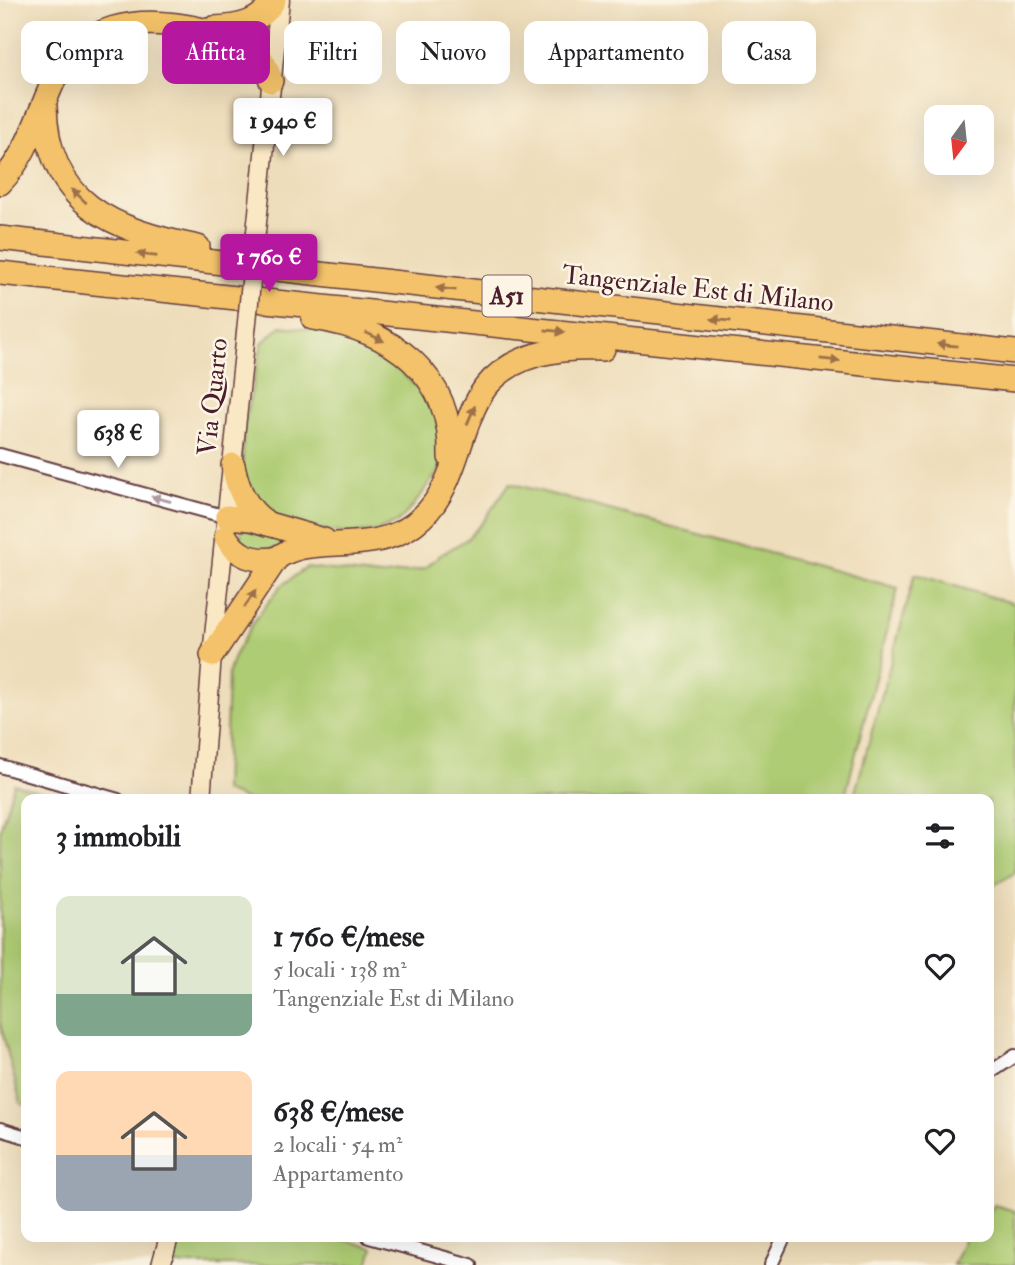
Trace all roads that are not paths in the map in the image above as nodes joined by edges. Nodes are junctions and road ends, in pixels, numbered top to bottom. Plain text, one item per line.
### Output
1 (274, 0) edge
2 (280, 0) edge
3 (257, 21) edge
4 (162, 25) edge
5 (270, 31) edge
6 (276, 35) junction
7 (270, 78) edge
8 (271, 81) junction
9 (45, 100) junction
10 (0, 183) edge
11 (0, 238) edge
12 (278, 270) junction
13 (10, 274) edge
14 (1015, 352) edge
15 (796, 356) junction
16 (1015, 380) edge
17 (0, 455) edge
18 (233, 465) junction
19 (448, 480) junction
20 (271, 526) junction
21 (226, 527) junction
22 (344, 545) junction
23 (276, 559) junction
24 (212, 655) junction
25 (0, 766) edge
26 (97, 794) edge
27 (201, 794) edge
28 (1015, 1056) edge
29 (994, 1070) edge
30 (0, 1129) edge
31 (21, 1135) edge
32 (168, 1242) edge
33 (387, 1242) edge
34 (782, 1242) edge
35 (161, 1265) edge
36 (471, 1265) edge
37 (771, 1265) edge

1 - 3 highway
2 - 6 street, Via Quarto
4 - 9 highway
5 - 6 highway
6 - 8 street, Via Quarto
7 - 8 highway
8 - 18 street, Via Quarto, bridge
9 - 10 highway
12 -> 9 highway
12 -> 11 highway, Tangenziale Est di Milano / A51
14 -> 12 highway, Tangenziale Est di Milano / A51
13 -> 15 highway, A51
13 -> 19 highway
15 -> 16 highway, A51
19 -> 15 highway
21 -> 17 street
18 - 20 highway
18 - 21 street, Via Quarto
19 - 22 highway
20 - 21 highway
20 - 22 highway
21 - 23 highway
21 - 24 street, Via Quarto
22 - 23 highway
24 -> 23 highway
24 - 27 street, Via Quarto
25 - 26 street
28 - 29 street
30 - 31 street
32 - 35 street
33 - 36 street
34 - 37 street

